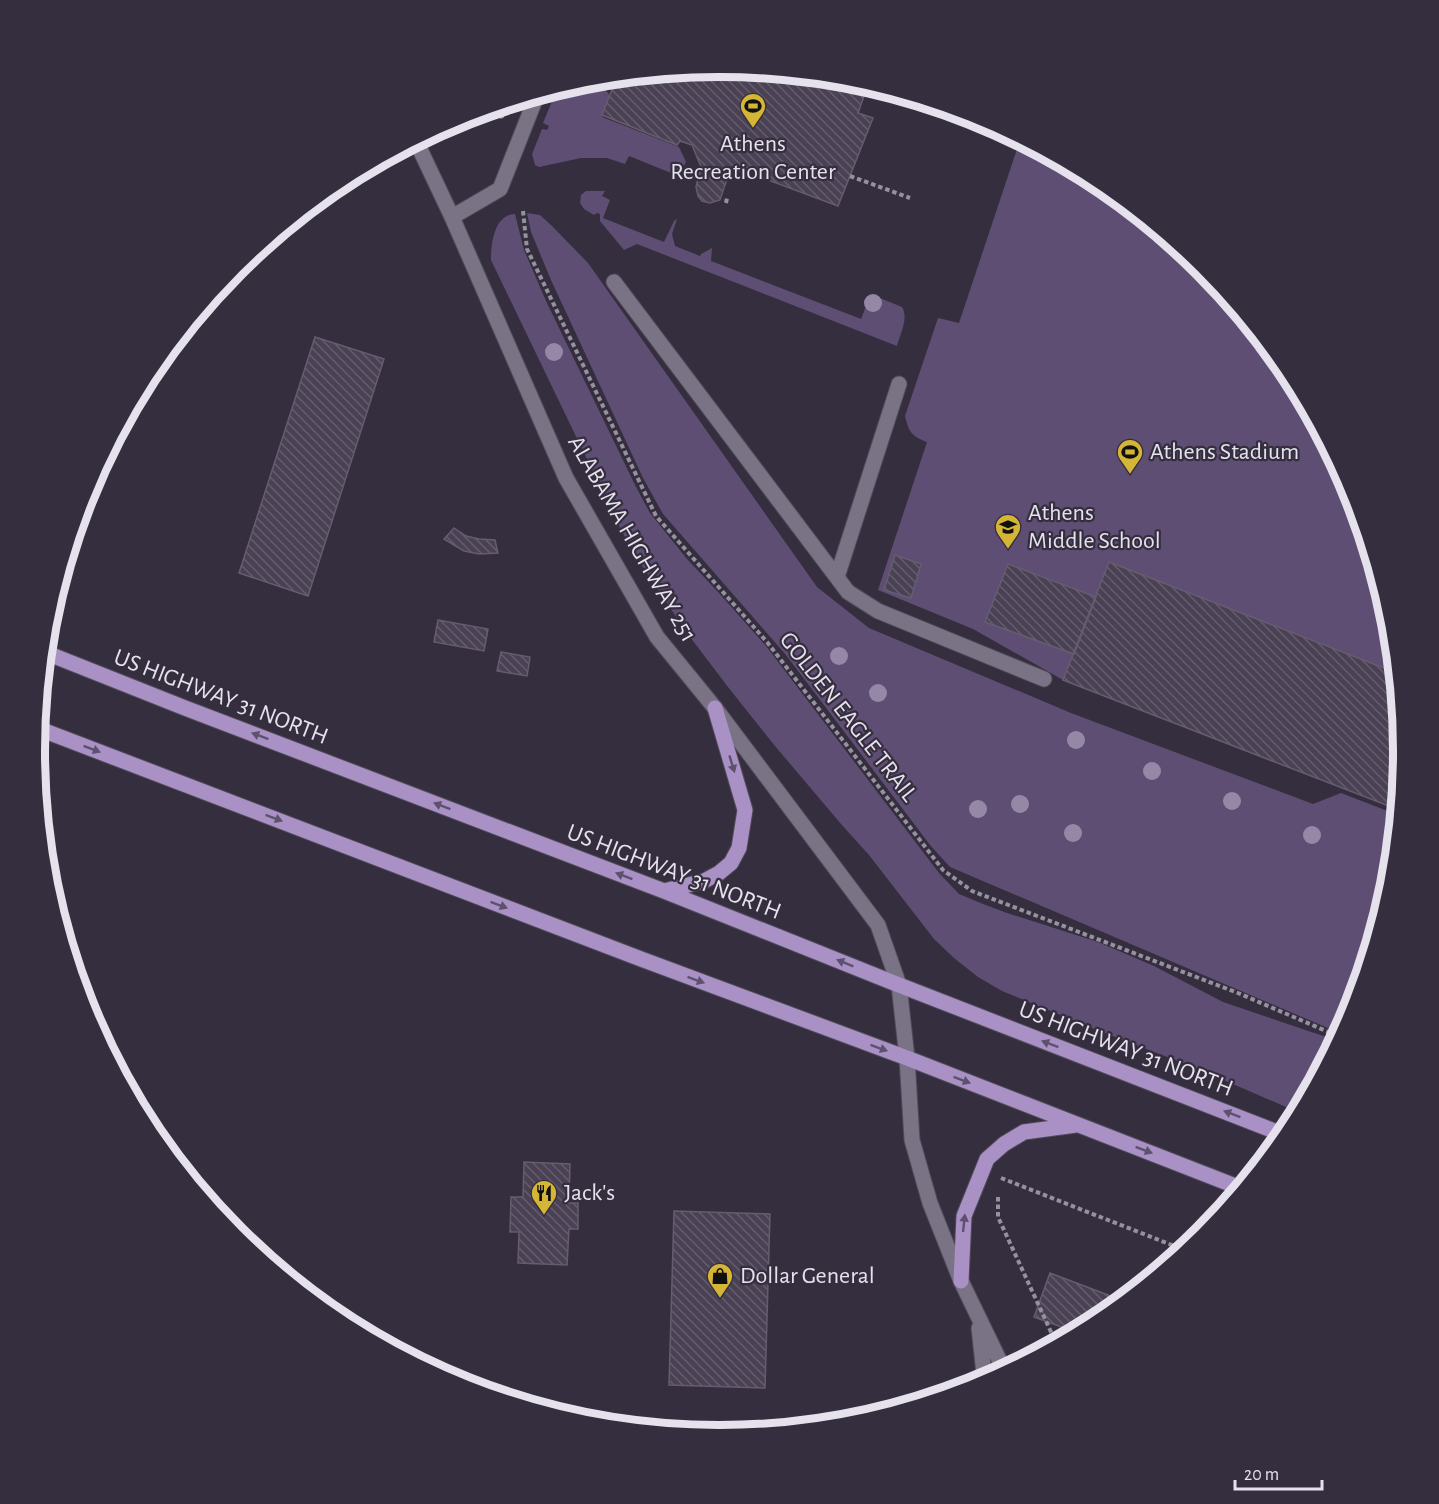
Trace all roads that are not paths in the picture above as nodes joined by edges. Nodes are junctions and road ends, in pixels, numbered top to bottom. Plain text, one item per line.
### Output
1 (534, 104) edge
2 (419, 148) edge
3 (452, 216) junction
4 (614, 282) dead end
5 (899, 384) dead end
6 (837, 577) junction
7 (52, 655) edge
8 (1044, 679) dead end
9 (715, 708) junction
10 (45, 731) edge
11 (664, 891) junction
12 (899, 985) junction
13 (907, 1058) junction
14 (1079, 1125) junction
15 (1277, 1132) edge
16 (1236, 1186) edge
17 (961, 1281) junction
18 (978, 1316) junction
19 (1001, 1364) edge
20 (985, 1372) edge

1 - 3 main road
2 - 3 main road, ALABAMA HIGHWAY 251
3 - 9 main road, ALABAMA HIGHWAY 251
4 - 6 main road
5 - 6 main road
6 - 8 main road
11 -> 7 main road, US HIGHWAY 31 NORTH
9 -> 11 main road
9 - 12 main road, ALABAMA HIGHWAY 251
10 -> 13 main road
12 -> 11 main road, US HIGHWAY 31 NORTH
12 - 13 main road, ALABAMA HIGHWAY 251
15 -> 12 main road, US HIGHWAY 31 NORTH
13 -> 14 main road
13 - 17 main road, ALABAMA HIGHWAY 251
14 -> 16 main road
17 -> 14 main road
17 - 18 main road, ALABAMA HIGHWAY 251
18 - 19 main road, ALABAMA HIGHWAY 251
18 - 20 main road

